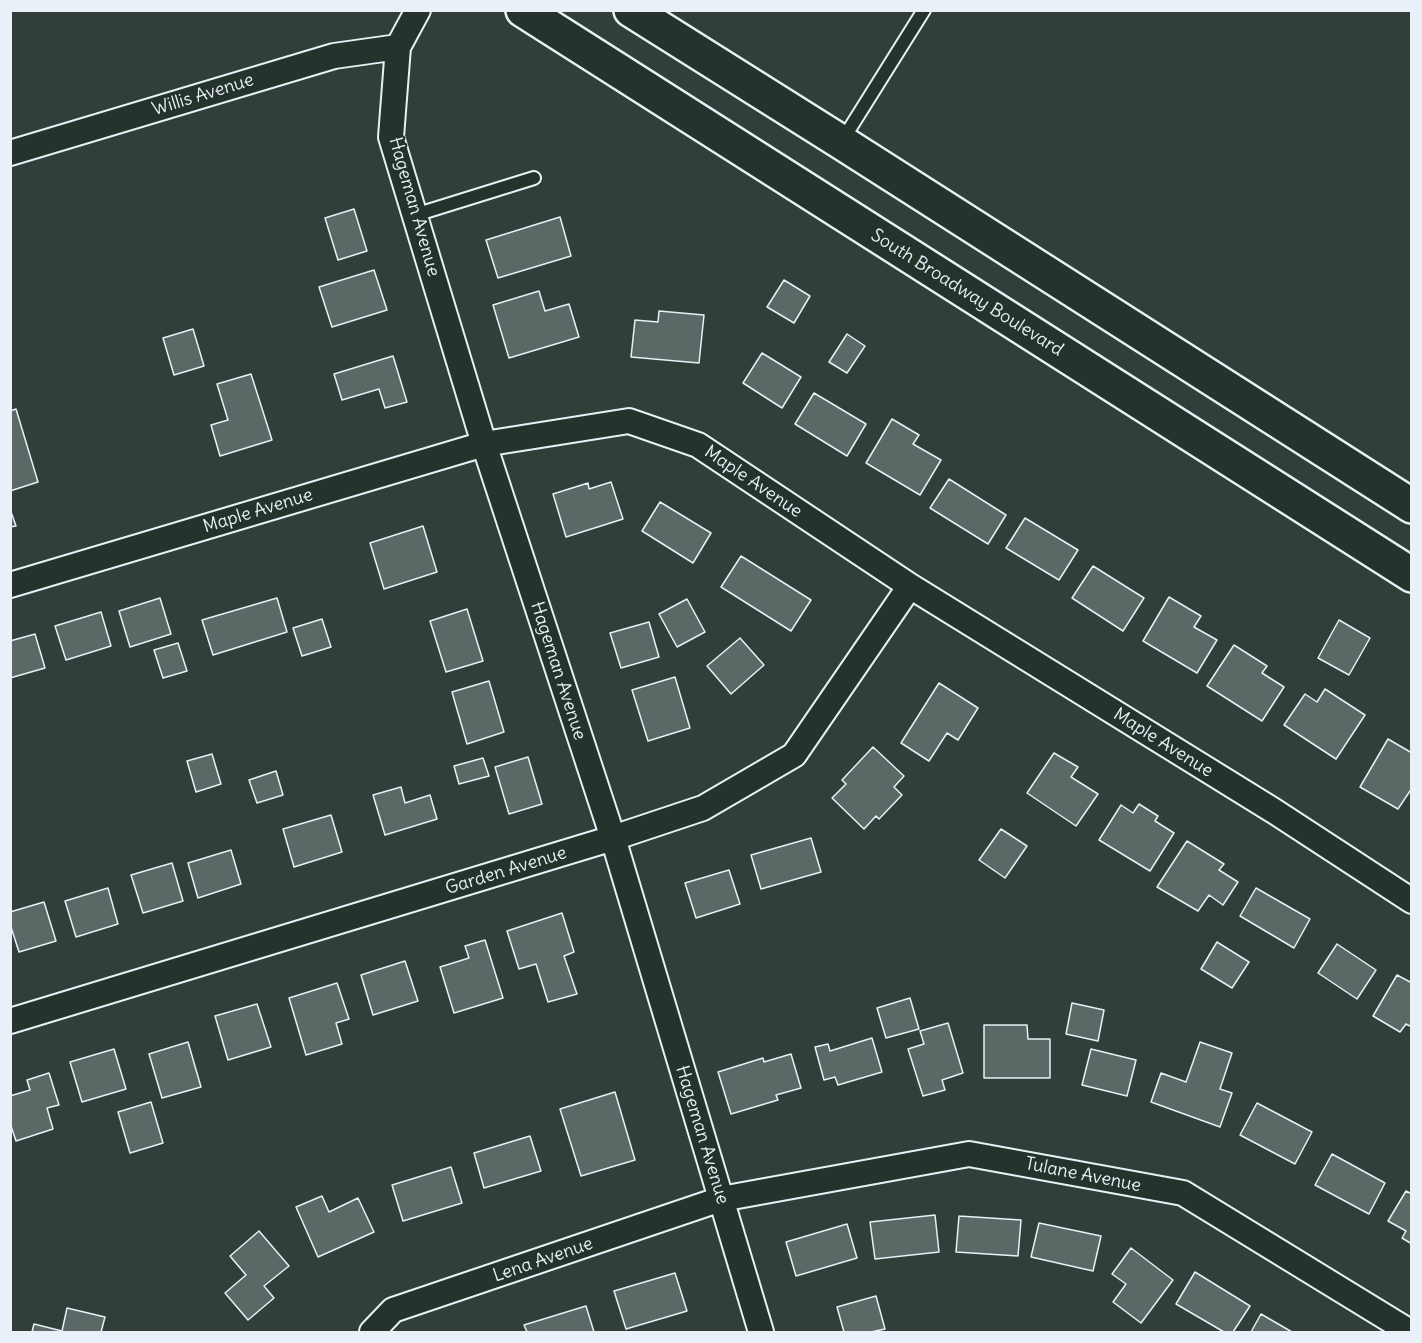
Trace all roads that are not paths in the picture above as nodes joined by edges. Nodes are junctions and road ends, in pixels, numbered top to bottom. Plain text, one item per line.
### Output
1 (418, 10) edge
2 (524, 10) edge
3 (631, 10) edge
4 (924, 10) edge
5 (398, 47) junction
6 (841, 142) junction
7 (10, 153) edge
8 (534, 178) dead end
9 (415, 215) junction
10 (484, 444) junction
11 (1412, 506) edge
12 (1412, 575) edge
13 (10, 585) edge
14 (910, 586) junction
15 (613, 838) junction
16 (1412, 901) edge
17 (10, 1021) edge
18 (721, 1199) junction
19 (372, 1332) edge
20 (761, 1332) edge
21 (1410, 1332) edge

1 - 5 street, Hageman Avenue
2 - 12 main road, South Broadway Boulevard
3 - 6 main road
4 - 6 lane
5 - 7 street, Willis Avenue
5 - 9 street, Hageman Avenue
6 - 11 main road
8 - 9 lane
9 - 10 street, Hageman Avenue
10 - 13 street, Maple Avenue
10 - 14 street, Maple Avenue
10 - 15 street, Hageman Avenue
14 - 15 street, Garden Avenue
14 - 16 street, Maple Avenue
15 - 17 street, Garden Avenue
15 - 18 street, Hageman Avenue
18 - 19 street, Lena Avenue
18 - 20 street, Hageman Avenue
18 - 21 street, Tulane Avenue

